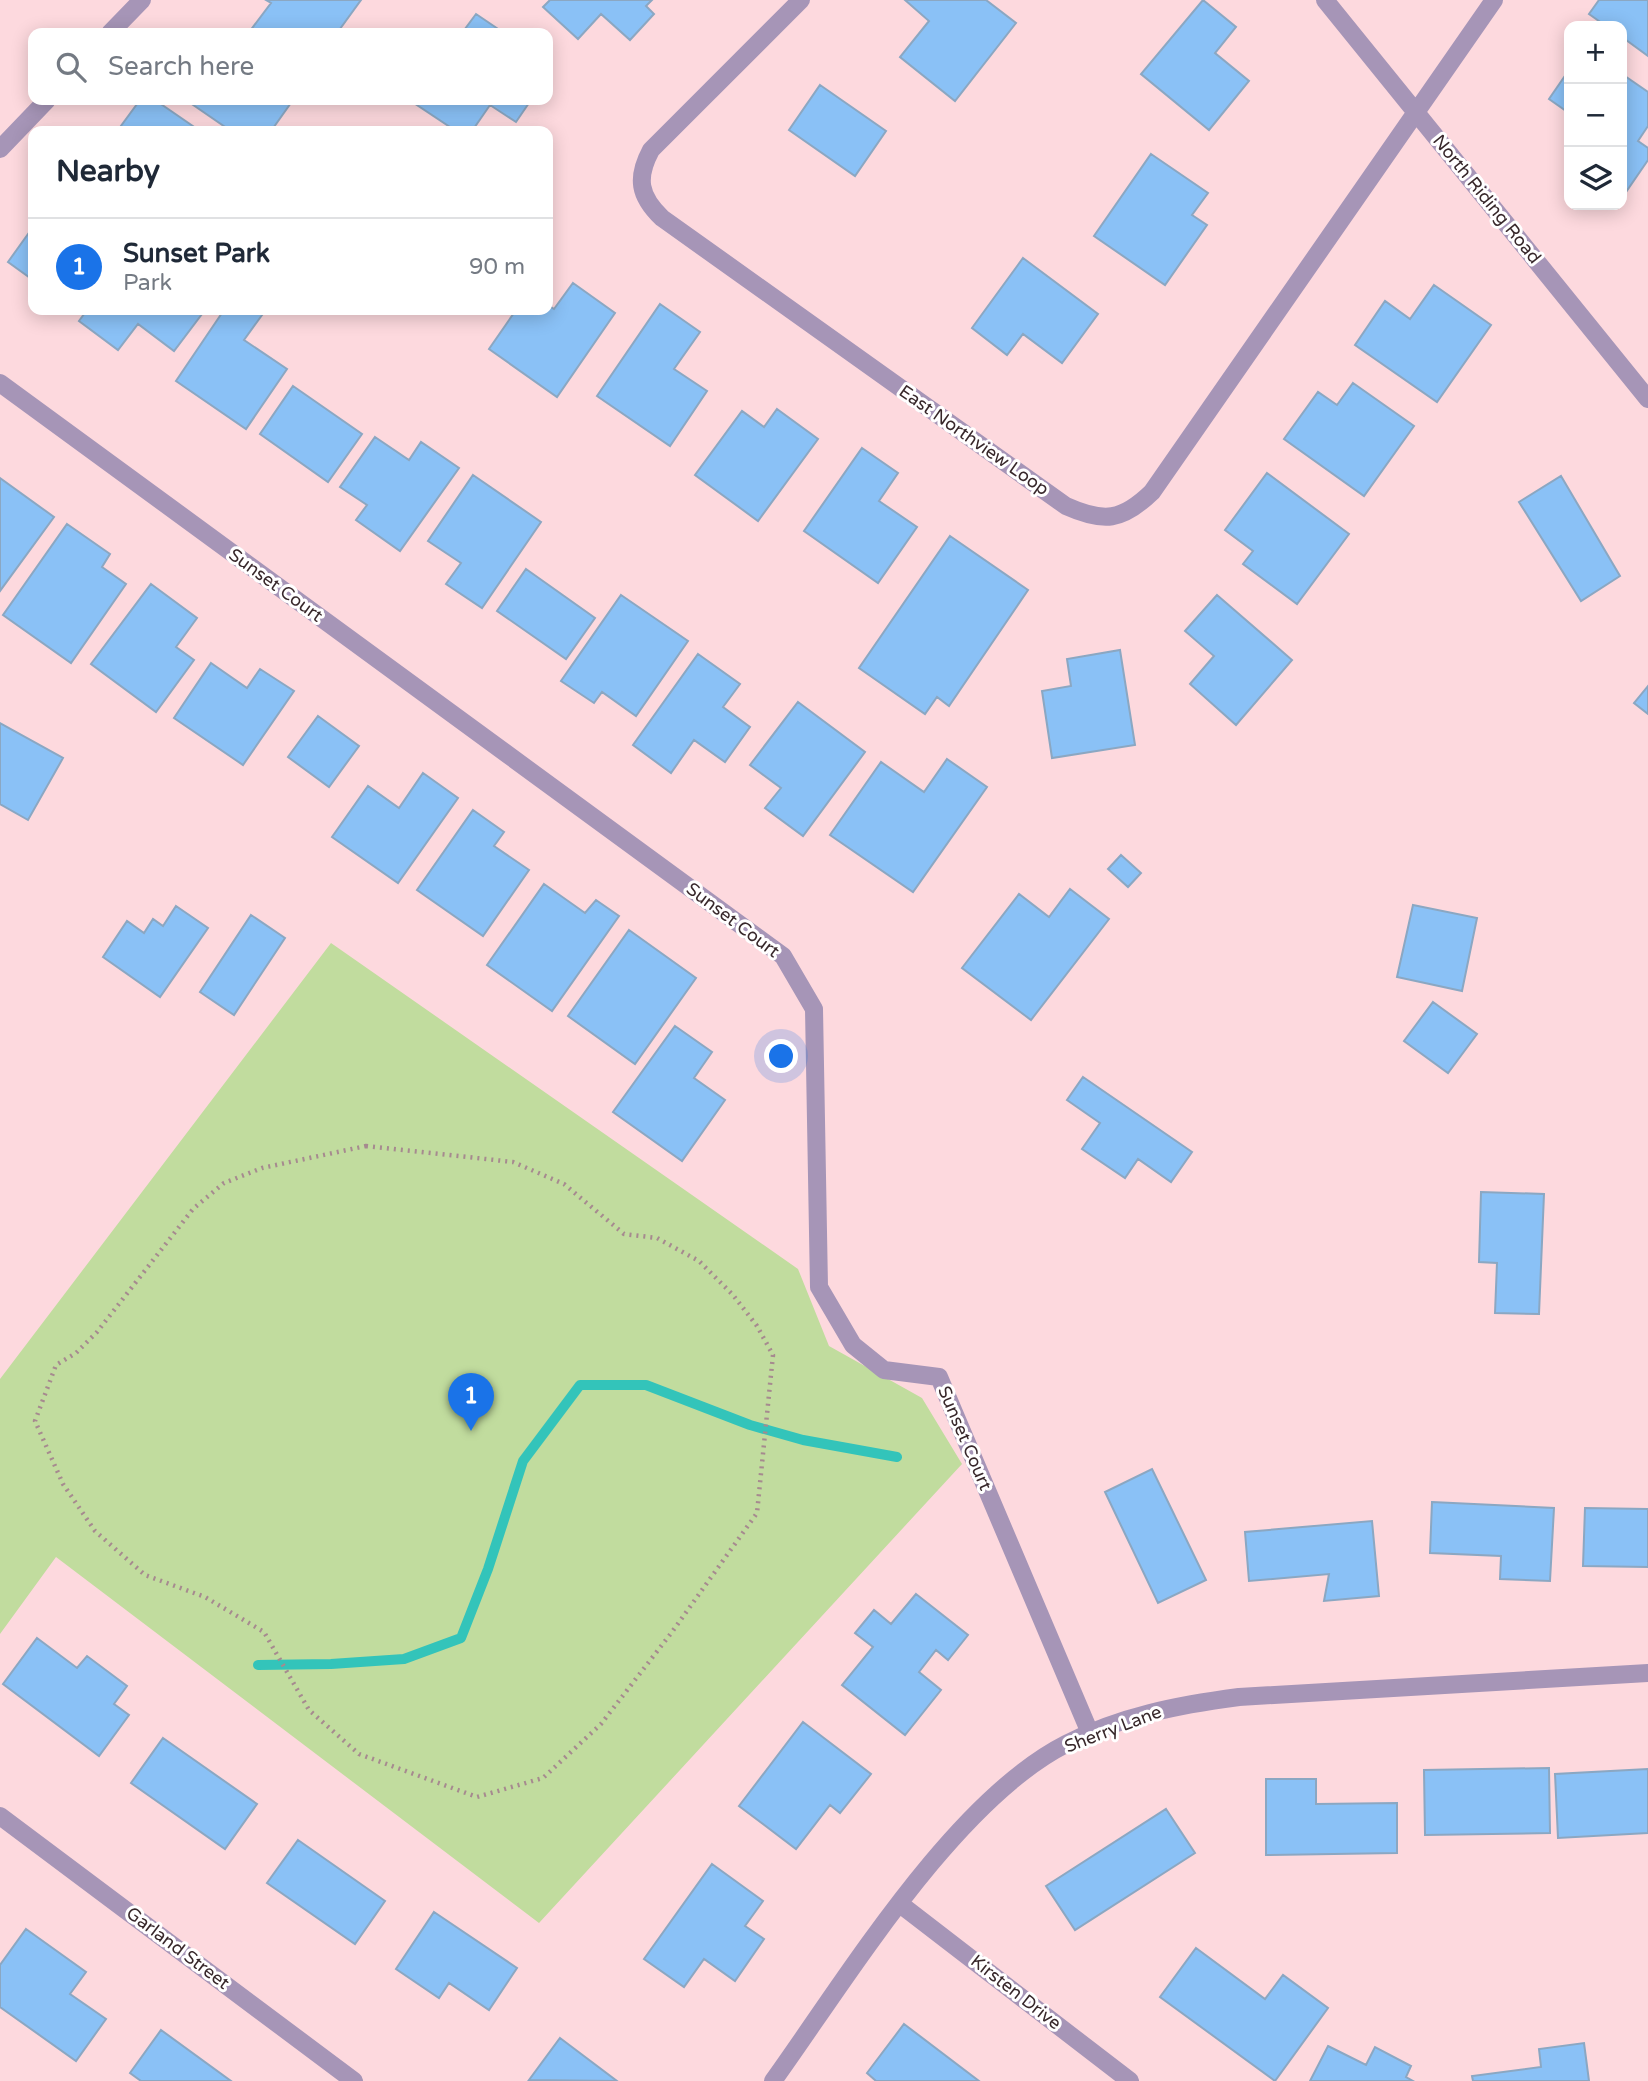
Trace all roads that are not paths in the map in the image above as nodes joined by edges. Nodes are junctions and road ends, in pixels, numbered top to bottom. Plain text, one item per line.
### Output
1 (142, 0) edge
2 (801, 0) edge
3 (1325, 0) edge
4 (1494, 0) edge
5 (115, 28) edge
6 (42, 105) edge
7 (1416, 111) junction
8 (0, 149) edge
9 (0, 383) edge
10 (1648, 399) edge
11 (1648, 1673) edge
12 (1090, 1733) junction
13 (0, 1816) edge
14 (900, 1905) junction
15 (354, 2081) edge
16 (773, 2081) edge
17 (1130, 2081) edge

1 - 5 street
2 - 7 street, East Northview Loop
3 - 7 street, North Riding Road
4 - 7 street, East Northview Loop
6 - 8 street
7 - 10 street, North Riding Road
9 - 12 street, Sunset Court
11 - 12 street, Sherry Lane
12 - 14 street, Sherry Lane
13 - 15 street, Garland Street
14 - 16 street, Sherry Lane
14 - 17 street, Kirsten Drive

